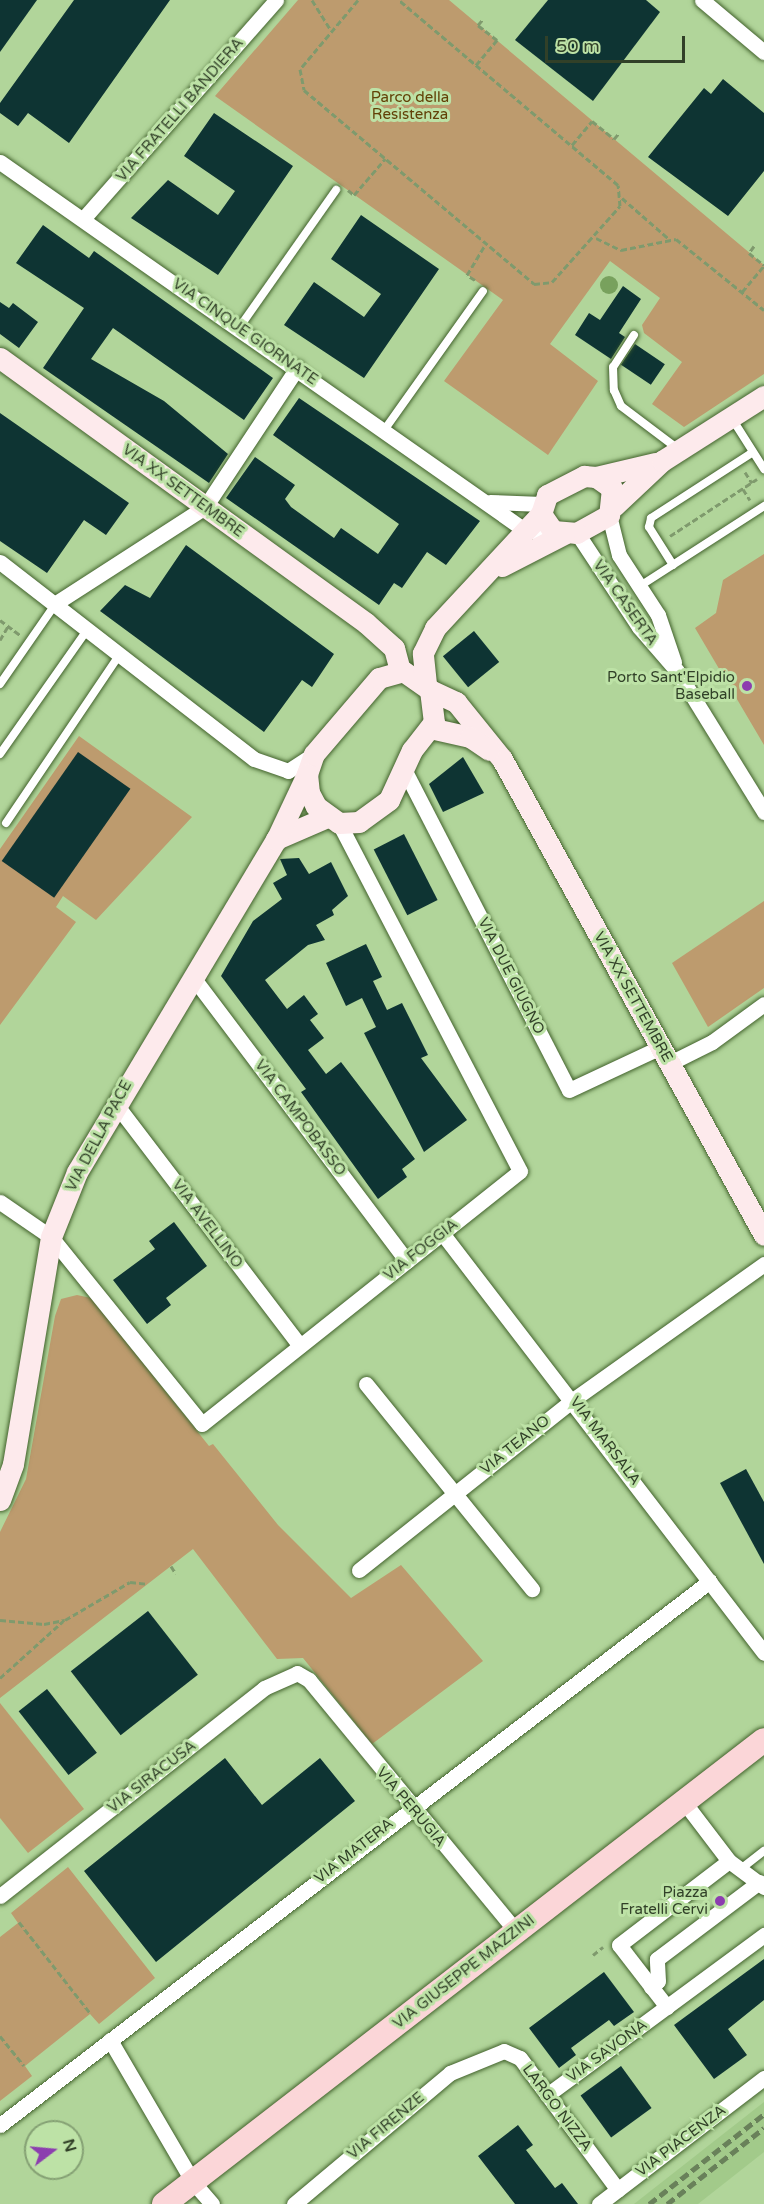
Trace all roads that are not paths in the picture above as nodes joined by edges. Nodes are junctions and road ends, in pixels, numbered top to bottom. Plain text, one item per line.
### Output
1 (276, 0) edge
2 (702, 0) edge
3 (764, 52) edge
4 (0, 162) edge
5 (336, 189) road end
6 (83, 219) junction
7 (483, 291) road end
8 (239, 328) junction
9 (634, 335) dead end
10 (0, 358) edge
11 (297, 368) junction
12 (764, 396) edge
13 (731, 417) junction
14 (385, 429) junction
15 (753, 452) junction
16 (670, 455) junction
17 (764, 469) edge
18 (596, 477) junction
19 (490, 502) junction
20 (764, 506) edge
21 (205, 507) junction
22 (612, 511) junction
23 (556, 523) junction
24 (526, 531) junction
25 (0, 562) edge
26 (673, 565) junction
27 (485, 574) junction
28 (640, 586) junction
29 (56, 603) junction
30 (366, 623) junction
31 (88, 629) junction
32 (426, 634) junction
33 (389, 642) junction
34 (120, 654) junction
35 (401, 671) junction
36 (677, 671) junction
37 (0, 684) edge
38 (428, 687) junction
39 (368, 689) junction
40 (430, 728) junction
41 (0, 754) edge
42 (314, 754) junction
43 (502, 759) junction
44 (406, 773) junction
45 (307, 774) junction
46 (764, 812) edge
47 (333, 820) junction
48 (6, 822) dead end
49 (276, 840) junction
50 (192, 976) junction
51 (764, 1004) edge
52 (665, 1055) junction
53 (115, 1103) junction
54 (0, 1202) edge
55 (442, 1233) junction
56 (764, 1235) edge
57 (51, 1237) junction
58 (407, 1261) junction
59 (764, 1264) edge
60 (300, 1346) junction
61 (366, 1384) dead end
62 (574, 1399) junction
63 (455, 1493) junction
64 (0, 1500) edge
65 (358, 1569) dead end
66 (710, 1581) junction
67 (532, 1589) dead end
68 (764, 1653) edge
69 (309, 1680) joint
70 (764, 1740) edge
71 (684, 1802) junction
72 (409, 1808) junction
73 (764, 1851) edge
74 (735, 1864) junction
75 (762, 1884) edge
76 (0, 1896) edge
77 (517, 1932) junction
78 (764, 1935) edge
79 (651, 1987) junction
80 (667, 2007) junction
81 (110, 2040) junction
82 (483, 2055) joint
83 (764, 2078) edge
84 (547, 2095) junction
85 (0, 2125) edge
86 (192, 2182) junction
87 (618, 2190) junction
88 (164, 2204) edge
89 (212, 2204) edge
90 (294, 2204) edge
91 (598, 2204) edge

1 - 6 street, VIA FRATELLI BANDIERA
2 - 3 street
4 - 6 street, VIA CINQUE GIORNATE
5 - 8 lane
6 - 8 street, VIA CINQUE GIORNATE
7 - 14 lane
8 - 11 street, VIA CINQUE GIORNATE
9 - 16 lane
10 - 21 main road, VIA XX SETTEMBRE
11 - 14 street, VIA CINQUE GIORNATE
11 - 21 street
12 - 13 main road
13 - 15 lane
13 - 16 main road
14 - 19 street, VIA CINQUE GIORNATE
15 - 17 lane
15 - 26 lane
16 - 18 main road
16 - 22 main road
18 - 22 main road
18 - 23 main road
19 - 23 street
19 - 24 street, VIA CINQUE GIORNATE
20 - 26 lane
21 - 29 street
21 - 30 main road, VIA XX SETTEMBRE
22 - 23 main road
22 - 28 street, VIA CASERTA
23 - 24 main road
23 - 27 main road
23 - 36 street, VIA CASERTA
24 - 27 main road
25 - 29 street
26 - 28 lane
27 - 32 main road
28 - 36 street, VIA CASERTA
29 - 31 street
29 - 37 lane
30 - 33 main road, VIA XX SETTEMBRE
30 - 39 main road
31 - 34 street
31 - 41 lane
32 - 33 main road
32 - 35 main road
32 - 38 main road
33 - 35 main road, VIA XX SETTEMBRE
34 - 42 street
34 - 48 lane
35 - 38 main road, VIA XX SETTEMBRE
35 - 39 main road
36 - 46 street, VIA CASERTA
38 - 40 main road
38 - 43 main road, VIA XX SETTEMBRE
39 - 42 main road
40 - 43 main road, VIA XX SETTEMBRE
40 - 44 main road, VIA DELLA PACE
42 - 45 main road, VIA DELLA PACE
43 - 52 main road, VIA XX SETTEMBRE
44 - 47 main road, VIA DELLA PACE
44 - 52 street, VIA DUE GIUGNO
45 - 47 main road
45 - 49 main road, VIA DELLA PACE
47 - 49 main road, VIA DELLA PACE
47 - 55 street, VIA FOGGIA
49 - 50 main road, VIA DELLA PACE
50 - 53 main road, VIA DELLA PACE
50 - 58 street, VIA CAMPOBASSO
51 - 52 street
52 - 56 main road, VIA XX SETTEMBRE
53 - 57 main road, VIA DELLA PACE
53 - 60 street, VIA AVELLINO
54 - 57 street
55 - 58 street, VIA FOGGIA
55 - 62 street, VIA MARSALA
57 - 60 street, VIA FOGGIA
57 - 64 main road, VIA DELLA PACE
58 - 60 street, VIA FOGGIA
59 - 62 street, VIA TEANO
61 - 63 street
62 - 63 street, VIA TEANO
62 - 66 street, VIA MARSALA
63 - 65 street, VIA TEANO
63 - 67 street
66 - 68 street, VIA MARSALA
66 - 72 street, VIA MATERA
69 - 72 street, VIA PERUGIA
69 - 76 street, VIA SIRACUSA
70 - 71 main road, VIA GIUSEPPE MAZZINI
71 - 74 street
71 - 77 main road, VIA GIUSEPPE MAZZINI
72 - 77 street, VIA PERUGIA
72 - 81 street, VIA MATERA
73 - 74 lane
74 - 75 street
74 - 79 street
75 - 79 street
77 - 86 main road, VIA GIUSEPPE MAZZINI
78 - 80 street
79 - 80 street
80 - 84 street, VIA SAVONA
81 - 85 street, VIA MATERA
81 - 86 street
82 - 84 street, LARGO NIZZA
82 - 90 street, VIA FIRENZE
83 - 87 street, VIA PIACENZA
84 - 87 street, LARGO NIZZA
86 - 88 main road, VIA GIUSEPPE MAZZINI
86 - 89 street
87 - 91 street, VIA PIACENZA

